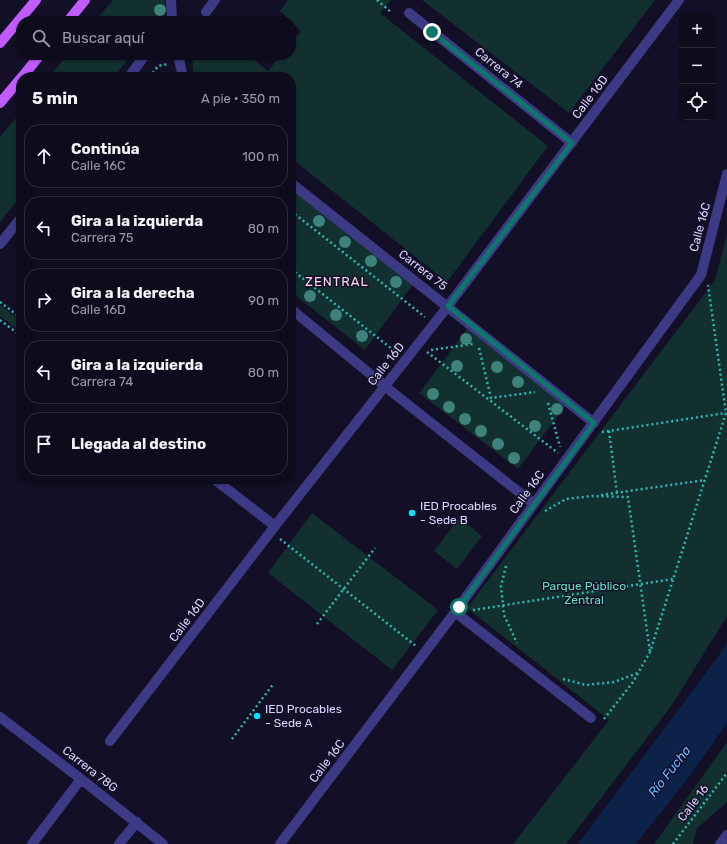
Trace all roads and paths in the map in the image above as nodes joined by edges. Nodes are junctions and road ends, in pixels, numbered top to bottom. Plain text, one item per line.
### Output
1 (36, 0) edge
2 (85, 0) edge
3 (171, 0) edge
4 (215, 0) edge
5 (377, 0) edge
6 (679, 0) edge
7 (206, 12) dead end
8 (392, 13) dead end
9 (409, 13) dead end
10 (23, 16) edge
11 (72, 16) edge
12 (172, 16) edge
13 (16, 24) edge
14 (0, 43) edge
15 (36, 60) edge
16 (141, 60) edge
17 (173, 60) edge
18 (176, 60) edge
19 (25, 72) edge
20 (133, 72) edge
21 (154, 72) edge
22 (181, 72) edge
23 (16, 83) edge
24 (0, 103) edge
25 (572, 143) junction
26 (727, 174) edge
27 (296, 187) edge
28 (296, 215) edge
29 (16, 224) edge
30 (0, 244) edge
31 (296, 273) edge
32 (707, 280) dead end
33 (0, 302) edge
34 (448, 306) junction
35 (296, 313) edge
36 (16, 314) edge
37 (425, 318) dead end
38 (0, 320) edge
39 (16, 332) edge
40 (399, 355) dead end
41 (385, 386) junction
42 (536, 392) dead end
43 (546, 397) dead end
44 (726, 413) edge
45 (594, 423) junction
46 (609, 431) junction
47 (598, 433) dead end
48 (705, 480) junction
49 (220, 484) edge
50 (617, 492) junction
51 (592, 496) junction
52 (534, 504) junction
53 (544, 511) dead end
54 (275, 526) junction
55 (280, 539) dead end
56 (375, 548) dead end
57 (506, 565) dead end
58 (673, 579) junction
59 (640, 584) junction
60 (503, 605) junction
61 (470, 610) dead end
62 (455, 612) junction
63 (317, 624) dead end
64 (520, 646) dead end
65 (419, 649) dead end
66 (650, 652) junction
67 (638, 673) junction
68 (558, 678) dead end
69 (274, 683) dead end
70 (0, 717) edge
71 (591, 718) dead end
72 (604, 719) dead end
73 (232, 739) dead end
74 (110, 741) dead end
75 (727, 773) edge
76 (81, 779) junction
77 (137, 822) junction
78 (727, 835) edge
79 (32, 844) edge
80 (119, 844) edge
81 (163, 844) edge
82 (280, 844) edge
83 (673, 844) edge
84 (720, 844) edge

1 - 10 main road
2 - 11 main road
3 - 12 street
4 - 7 street
5 - 8 path
6 - 25 street, Calle 16D
9 - 25 street, Carrera 74
13 - 14 main road
15 - 19 main road
16 - 20 street
17 - 21 path
18 - 22 street
23 - 24 main road
25 - 34 street, Calle 16D
26 - 45 street, Calle 16C
27 - 34 street, Carrera 75
28 - 37 path
29 - 30 street
31 - 40 path
32 - 44 path
33 - 36 path
34 - 41 street, Calle 16D
34 - 45 street, Carrera 75
35 - 41 street
38 - 39 path
41 - 52 street
41 - 54 street, Calle 16D
42 - 43 path
44 - 46 path
44 - 48 path
45 - 52 street, Calle 16C
46 - 47 path
46 - 50 path
48 - 50 path
48 - 58 path
49 - 54 street
50 - 51 path
51 - 53 path
51 - 59 path
52 - 62 street, Calle 16C
54 - 74 street, Calle 16D
55 - 65 path
56 - 63 path, bridge
57 - 60 path
58 - 59 path
58 - 66 path
59 - 60 path
59 - 66 path
60 - 61 path
60 - 64 path
62 - 71 street
62 - 82 street, Calle 16C
66 - 67 path
67 - 68 path
67 - 72 path
69 - 73 path
70 - 76 street, Carrera 78G
75 - 83 path, Calle 16
76 - 77 street, Carrera 78G
76 - 79 street
77 - 80 street
77 - 81 street, Carrera 78G
78 - 84 street

